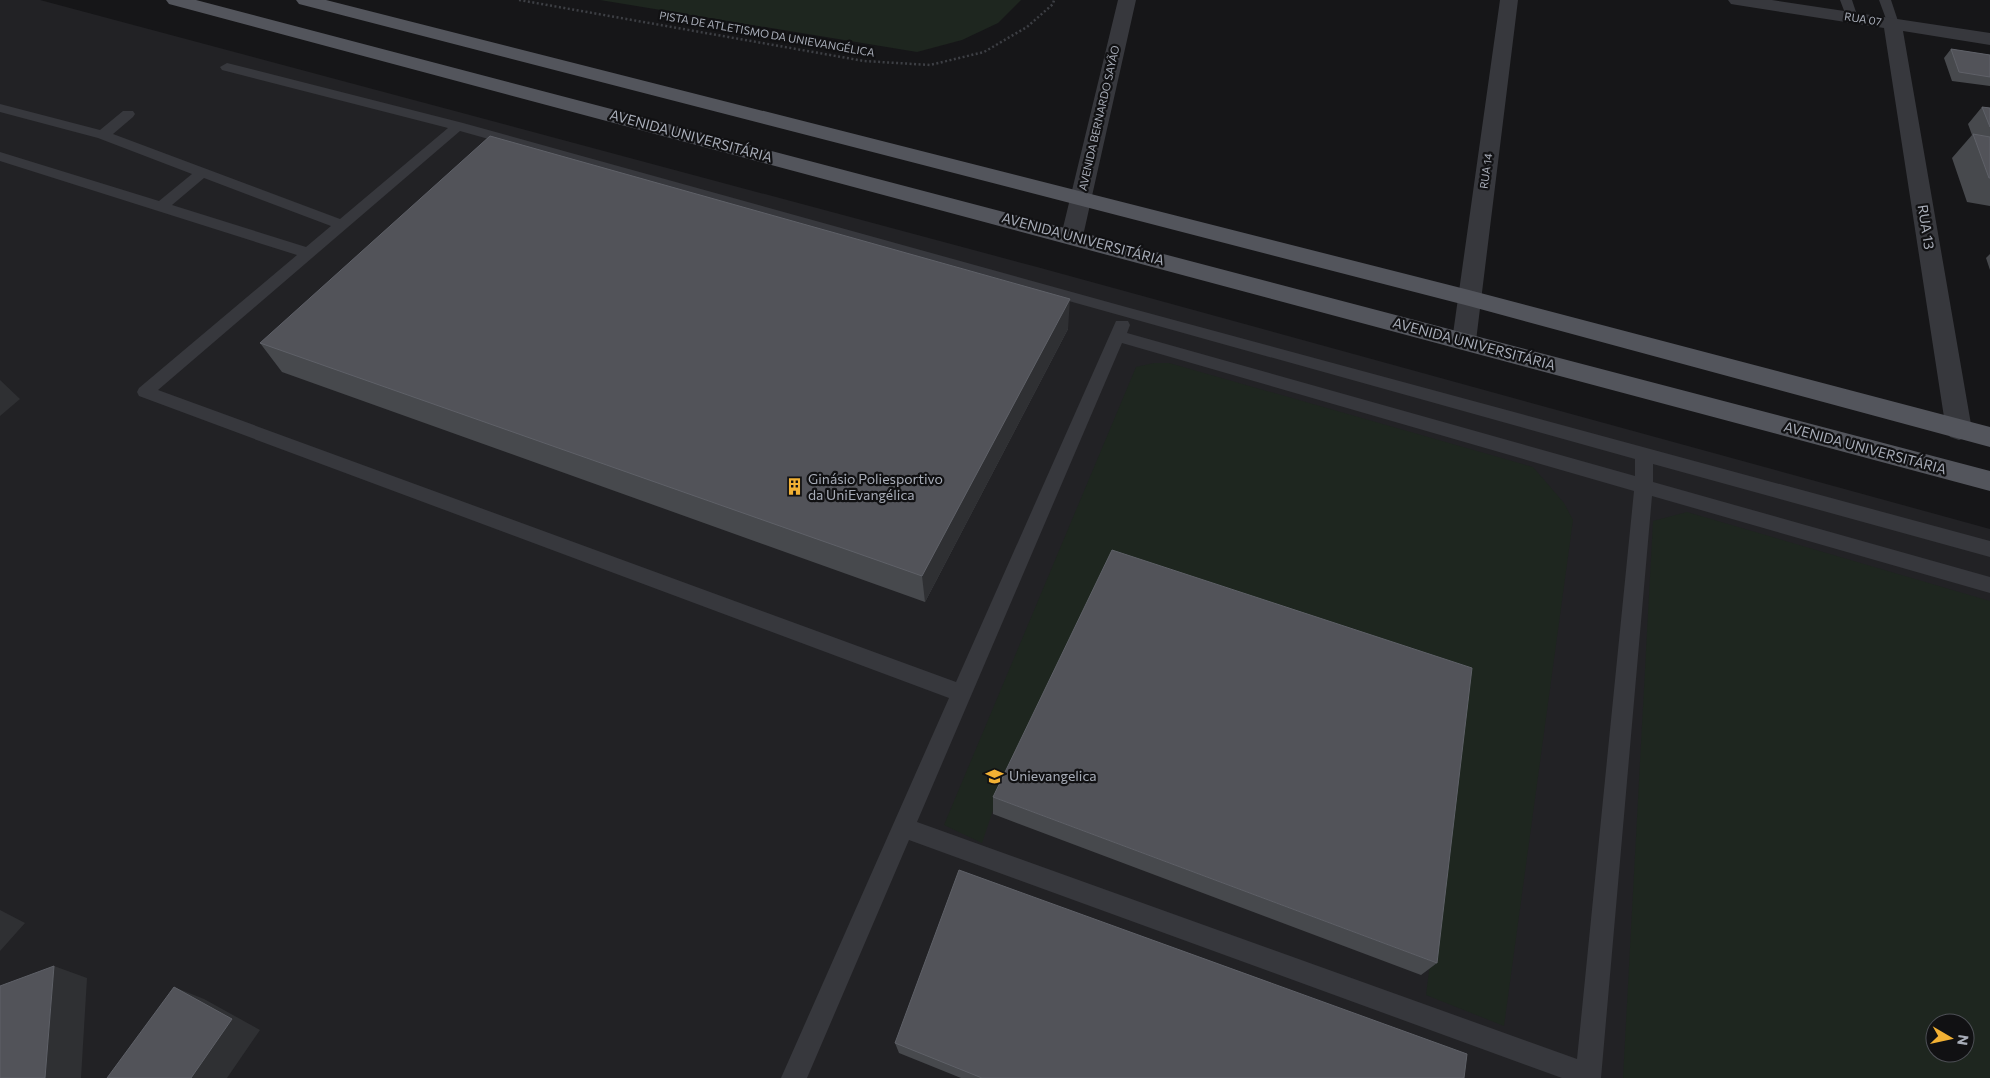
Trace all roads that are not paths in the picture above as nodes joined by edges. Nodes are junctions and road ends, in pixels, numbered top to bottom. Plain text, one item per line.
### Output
1 (175, 0) edge
2 (305, 0) edge
3 (1127, 0) edge
4 (1509, 0) edge
5 (1737, 0) edge
6 (1846, 0) edge
7 (1885, 0) edge
8 (1852, 18) junction
9 (1893, 24) junction
10 (1990, 39) edge
11 (227, 67) dead end
12 (0, 108) edge
13 (128, 114) dead end
14 (458, 126) junction
15 (103, 135) junction
16 (0, 156) edge
17 (203, 172) junction
18 (1080, 198) junction
19 (161, 207) junction
20 (342, 225) junction
21 (1072, 236) junction
22 (308, 253) junction
23 (1469, 298) junction
24 (1126, 313) junction
25 (1118, 336) junction
26 (1464, 341) junction
27 (1959, 430) junction
28 (1990, 438) edge
29 (1644, 455) junction
30 (1990, 481) edge
31 (1644, 486) junction
32 (1990, 550) edge
33 (1990, 585) edge
34 (961, 693) junction
35 (902, 827) junction
36 (1588, 1076) edge
37 (794, 1078) edge

1 - 21 main road, AVENIDA UNIVERSITÁRIA
2 - 18 main road
3 - 18 street, AVENIDA BERNARDO SAYÃO
4 - 23 street, RUA 14
5 - 8 street, RUA 07
6 - 8 lane
7 - 9 lane
8 - 9 street, RUA 07
9 - 10 street, RUA 07
9 - 27 street, RUA 13
11 - 14 lane
12 - 15 lane
13 - 15 lane
14 - 20 lane
14 - 24 lane
15 - 17 lane
16 - 19 lane
17 - 19 lane
17 - 20 lane
18 - 21 street, AVENIDA BERNARDO SAYÃO
18 - 23 main road
19 - 22 lane
20 - 22 lane
21 - 26 main road, AVENIDA UNIVERSITÁRIA
22 - 34 lane
23 - 26 street, RUA 14
23 - 27 main road
24 - 25 lane
24 - 29 lane
25 - 31 lane
25 - 34 lane
26 - 30 main road, AVENIDA UNIVERSITÁRIA
27 - 28 main road
29 - 31 lane
29 - 32 lane
31 - 33 lane
31 - 36 lane
34 - 35 lane
35 - 36 lane
35 - 37 lane

